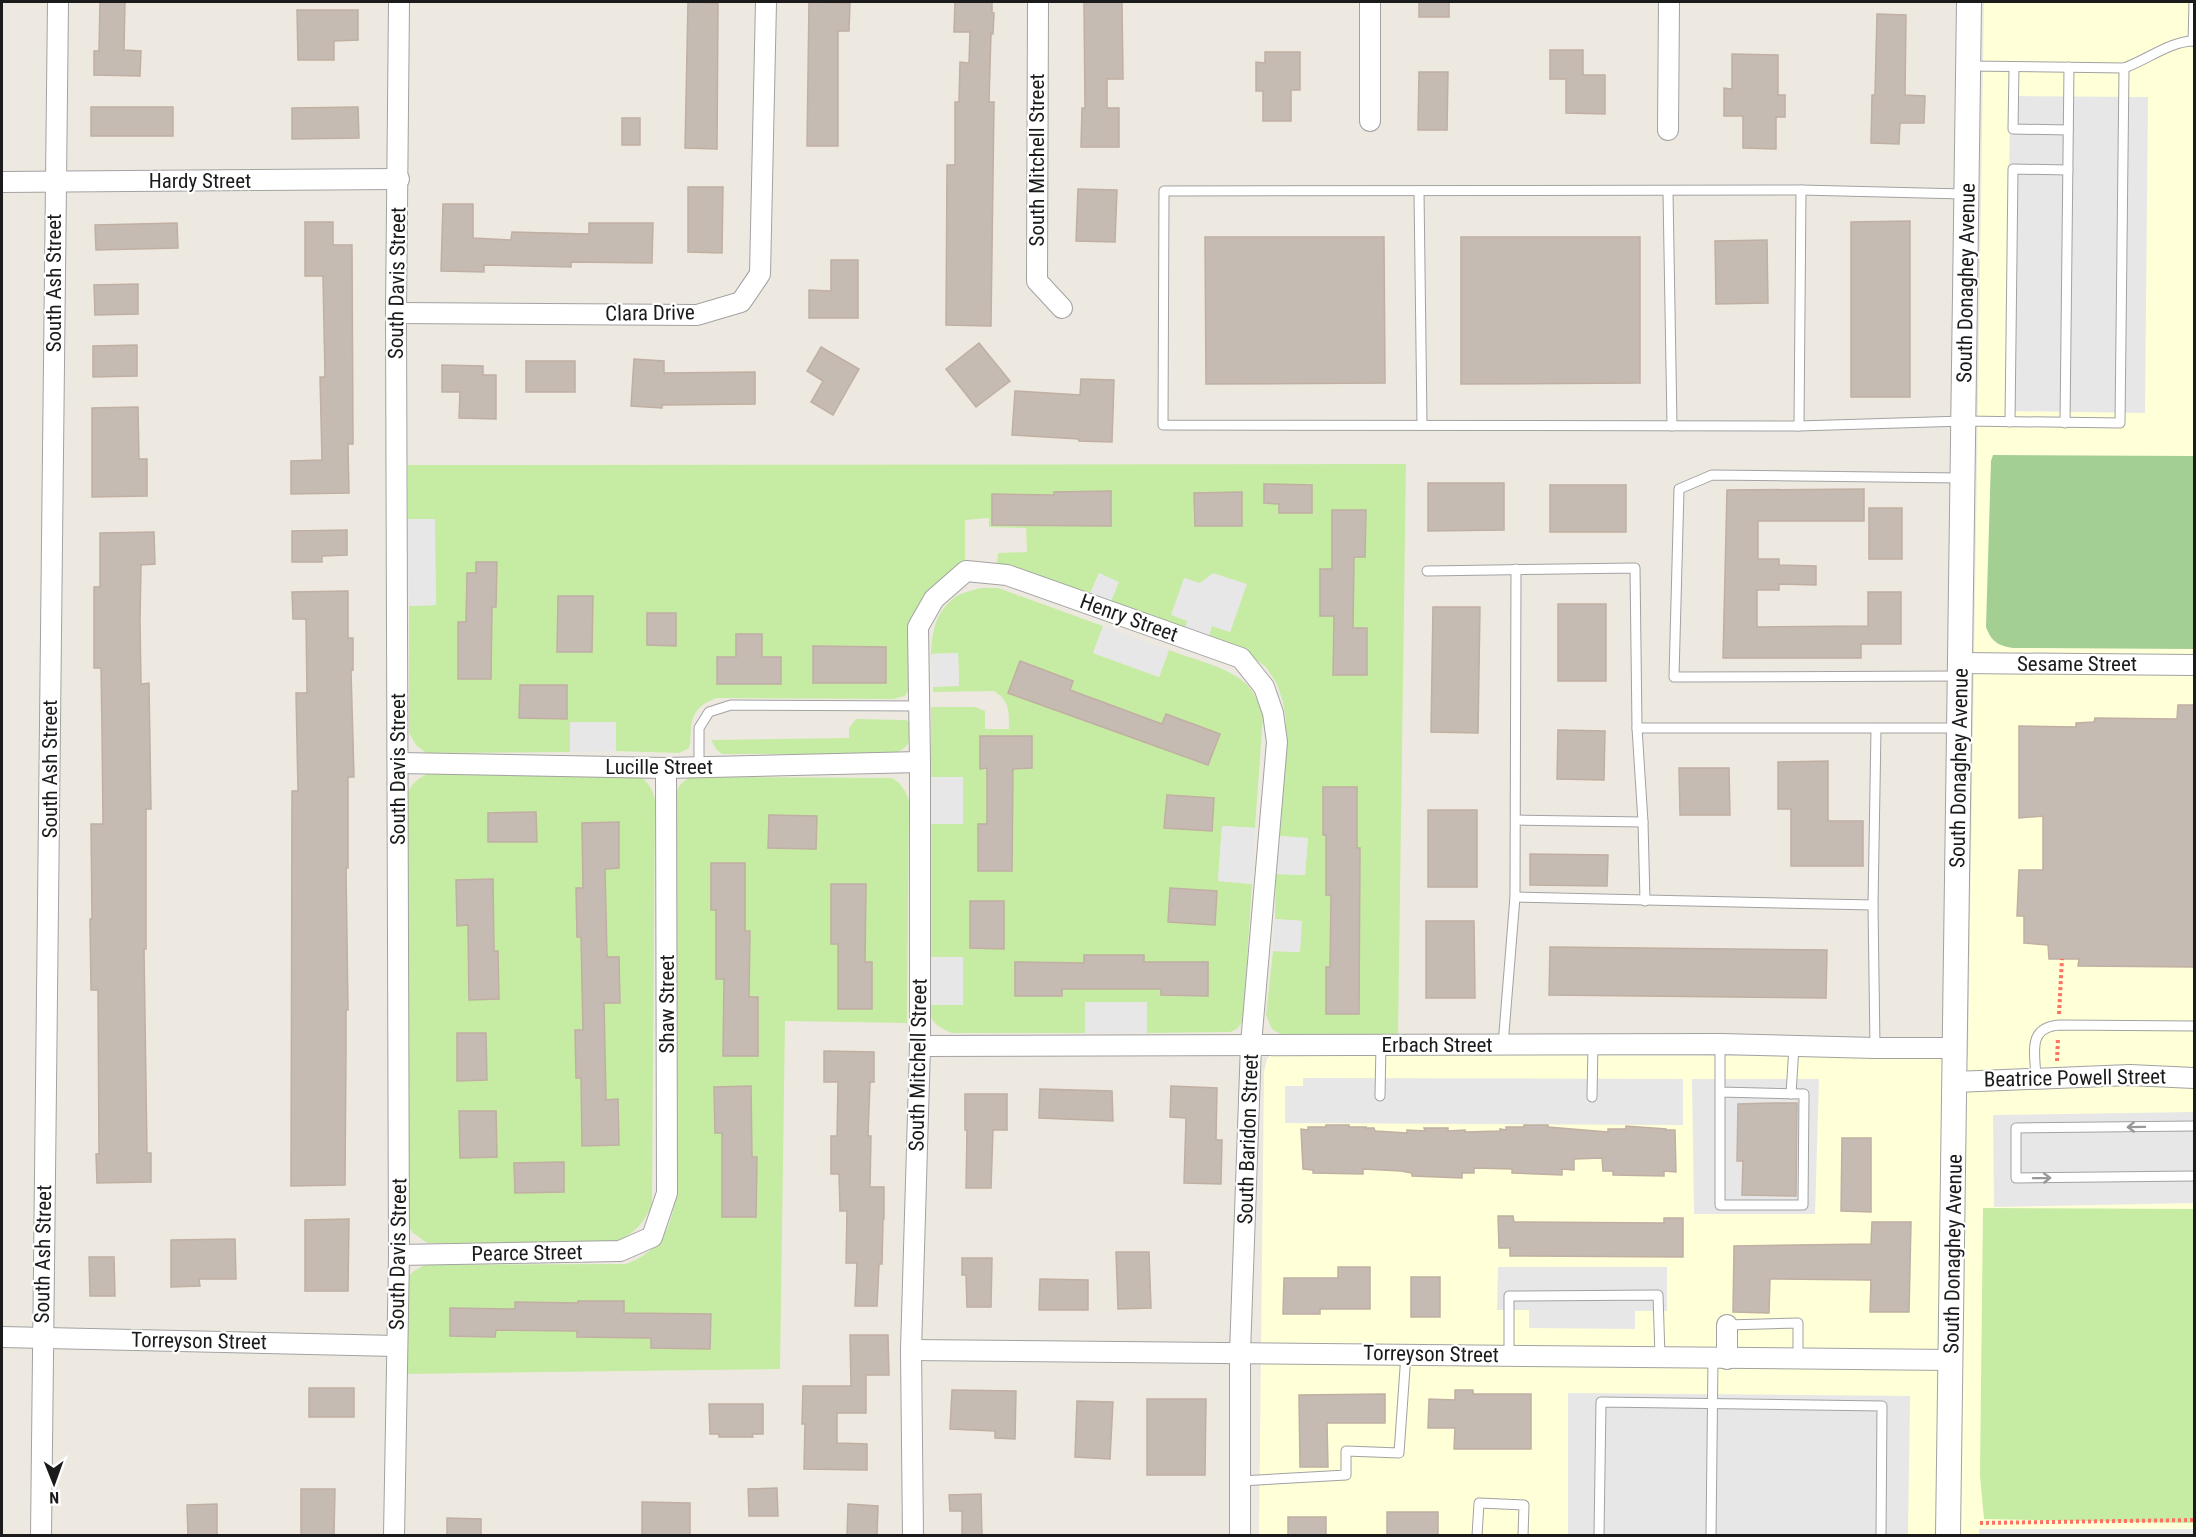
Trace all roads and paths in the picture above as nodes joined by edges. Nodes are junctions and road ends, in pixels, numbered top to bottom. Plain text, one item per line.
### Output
1 (58, 2) edge
2 (399, 2) edge
3 (766, 2) edge
4 (1038, 2) edge
5 (1370, 2) edge
6 (1669, 2) edge
7 (1969, 2) edge
8 (2194, 2) edge
9 (2194, 41) edge
10 (1968, 66) junction
11 (2014, 67) junction
12 (2069, 67) junction
13 (2124, 68) junction
14 (1370, 121) dead end
15 (1668, 129) dead end
16 (2068, 130) junction
17 (2068, 170) junction
18 (399, 179) junction
19 (2, 182) edge
20 (55, 182) junction
21 (1802, 190) junction
22 (1419, 191) junction
23 (1668, 192) junction
24 (1966, 194) junction
25 (1062, 308) dead end
26 (396, 313) junction
27 (1964, 420) junction
28 (2010, 422) junction
29 (2065, 423) junction
30 (1422, 424) junction
31 (1671, 426) junction
32 (1799, 426) junction
33 (1963, 478) junction
34 (1516, 568) junction
35 (1427, 571) dead end
36 (934, 599) joint
37 (2194, 665) edge
38 (1960, 669) junction
39 (919, 706) junction
40 (1637, 728) junction
41 (1959, 728) junction
42 (1876, 729) junction
43 (1276, 742) joint
44 (920, 762) junction
45 (399, 763) junction
46 (699, 767) junction
47 (666, 768) junction
48 (1516, 820) junction
49 (1643, 822) junction
50 (1515, 897) junction
51 (1645, 901) junction
52 (1873, 905) junction
53 (2062, 959) dead end
54 (2059, 1015) dead end
55 (2194, 1026) edge
56 (2058, 1035) dead end
57 (1251, 1044) junction
58 (1720, 1044) junction
59 (1381, 1045) junction
60 (1503, 1045) junction
61 (1593, 1045) junction
62 (920, 1047) junction
63 (1794, 1047) junction
64 (1875, 1048) junction
65 (1955, 1048) junction
66 (2057, 1062) dead end
67 (2036, 1077) junction
68 (2194, 1078) edge
69 (1955, 1082) junction
70 (1720, 1092) junction
71 (1791, 1094) junction
72 (1380, 1096) dead end
73 (1592, 1096) dead end
74 (2194, 1126) edge
75 (2194, 1176) edge
76 (652, 1237) joint
77 (399, 1255) junction
78 (1727, 1325) joint
79 (2, 1337) edge
80 (42, 1337) junction
81 (396, 1346) junction
82 (912, 1350) junction
83 (1240, 1353) junction
84 (1406, 1354) junction
85 (1509, 1355) junction
86 (1660, 1356) junction
87 (1720, 1359) junction
88 (1798, 1359) junction
89 (1951, 1360) junction
90 (1713, 1404) junction
91 (1240, 1481) junction
92 (2194, 1520) edge
93 (1980, 1522) dead end
94 (41, 1536) edge
95 (394, 1536) edge
96 (913, 1536) edge
97 (1240, 1536) edge
98 (1477, 1536) edge
99 (1523, 1536) edge
100 (1599, 1536) edge
101 (1711, 1536) edge
102 (1881, 1536) edge
103 (1948, 1536) edge

1 - 20 street, South Ash Street
2 - 18 street, South Davis Street
3 - 26 street, Clara Drive
4 - 25 street, South Mitchell Street
5 - 14 street
6 - 15 street
7 - 10 street, South Donaghey Avenue
8 - 9 lane
9 - 13 lane
10 - 11 lane
10 - 24 street, South Donaghey Avenue
11 - 12 lane
11 - 16 lane
12 - 13 lane
12 - 16 lane
13 - 29 lane
16 - 17 lane
17 - 28 lane
17 - 29 lane
18 - 20 street, Hardy Street
18 - 26 street, South Davis Street
19 - 20 street, Hardy Street
20 - 80 street, South Ash Street
21 - 23 lane
21 - 24 lane
21 - 32 lane
22 - 23 lane
22 - 30 lane
22 - 30 lane
23 - 31 lane
24 - 27 street, South Donaghey Avenue
26 - 45 street, South Davis Street
27 - 28 lane
27 - 32 lane
27 - 33 street, South Donaghey Avenue
28 - 29 lane
30 - 31 lane
31 - 32 lane
33 - 38 street, South Donaghey Avenue
33 - 38 lane
34 - 35 lane
34 - 40 lane
34 - 48 lane
36 - 39 street, South Mitchell Street
36 - 43 street, Henry Street
37 - 38 street, Sesame Street
38 - 41 street, South Donaghey Avenue
39 - 44 street, South Mitchell Street
39 - 46 lane
40 - 42 lane
40 - 49 lane
41 - 42 lane
41 - 65 street, South Donaghey Avenue
42 - 52 lane
43 - 57 street, South Baridon Street
44 - 46 street, Lucille Street
44 - 62 street, South Mitchell Street
45 - 47 street, Lucille Street
45 - 77 street, South Davis Street
46 - 47 street, Lucille Street
47 - 76 street, Shaw Street
48 - 49 lane
48 - 50 lane
49 - 51 lane
50 - 51 lane
50 - 60 lane
51 - 52 lane
52 - 64 lane
53 - 54 path
55 - 67 lane
56 - 66 path
57 - 59 street, Erbach Street
57 - 62 street, Erbach Street
57 - 83 street, South Baridon Street
58 - 61 street, Erbach Street
58 - 63 street, Erbach Street
58 - 70 lane
59 - 60 street, Erbach Street
59 - 72 lane
60 - 61 street, Erbach Street
61 - 73 lane
62 - 82 street, South Mitchell Street
63 - 64 street, Erbach Street
63 - 71 lane
64 - 65 street, Erbach Street
65 - 69 street, South Donaghey Avenue
67 - 68 street, Beatrice Powell Street
67 - 69 street, Beatrice Powell Street
69 - 89 street, South Donaghey Avenue
70 - 71 lane
70 - 71 lane
74 -> 75 lane
76 - 77 street, Pearce Street
77 - 81 street, South Davis Street
78 - 87 street
78 - 88 lane
79 - 80 street, Torreyson Street
80 - 81 street, Torreyson Street
80 - 94 street, South Ash Street
81 - 95 street, South Davis Street
82 - 83 street, Torreyson Street
82 - 96 street, South Mitchell Street
83 - 84 street, Torreyson Street
83 - 91 street, South Baridon Street
84 - 85 street, Torreyson Street
84 - 91 lane
85 - 86 street, Torreyson Street
85 - 86 lane
86 - 87 street, Torreyson Street
87 - 88 street, Torreyson Street
87 - 90 lane
88 - 89 street, Torreyson Street
89 - 103 street, South Donaghey Avenue
90 - 100 lane
90 - 101 lane
90 - 102 lane
91 - 97 street, South Baridon Street
92 - 93 path
98 - 99 lane

